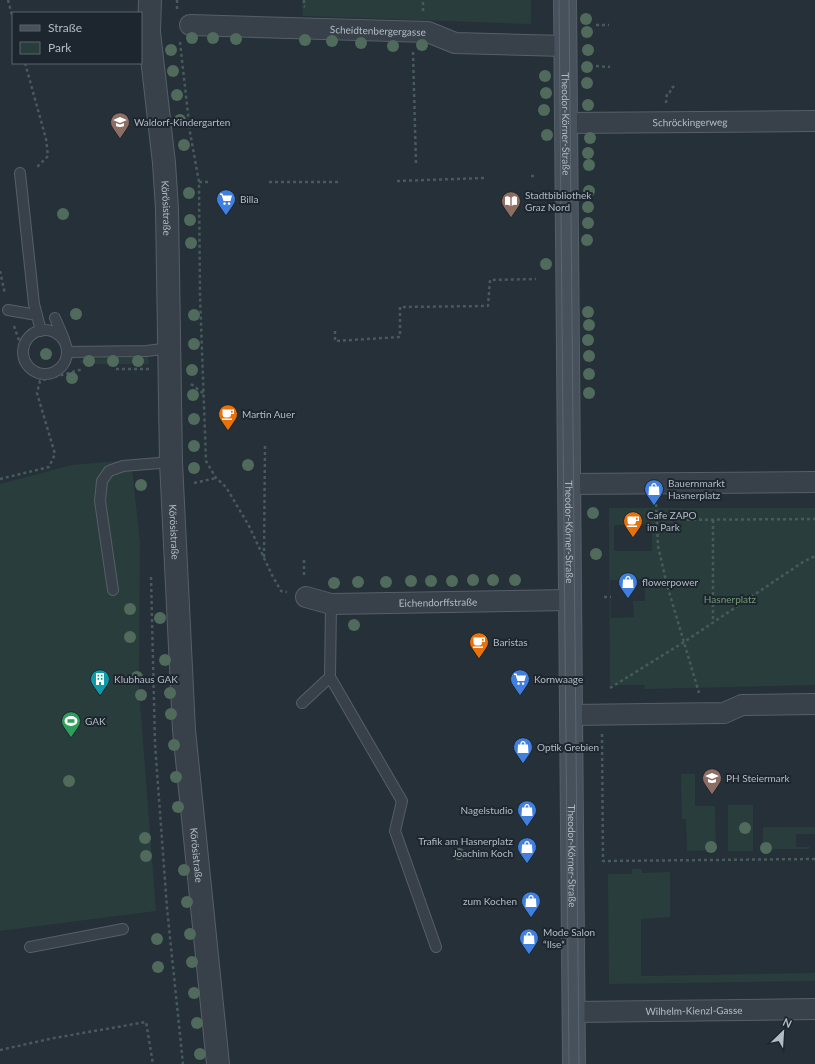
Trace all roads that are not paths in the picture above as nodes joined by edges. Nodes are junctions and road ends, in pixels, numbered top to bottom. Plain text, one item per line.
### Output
1 (150, 0) edge
2 (564, 0) edge
3 (184, 30) road end
4 (565, 46) junction
5 (815, 121) edge
6 (566, 123) junction
7 (20, 173) road end
8 (8, 310) road end
9 (37, 315) junction
10 (55, 318) dead end
11 (41, 331) junction
12 (66, 347) junction
13 (169, 348) junction
14 (171, 462) junction
15 (815, 482) edge
16 (568, 484) junction
17 (113, 590) dead end
18 (306, 597) road end
19 (570, 600) junction
20 (331, 604) junction
21 (330, 677) junction
22 (302, 703) dead end
23 (815, 704) edge
24 (571, 715) junction
25 (122, 929) dead end
26 (30, 947) dead end
27 (436, 947) dead end
28 (815, 1009) edge
29 (574, 1012) junction
30 (218, 1064) edge
31 (574, 1064) edge

1 - 13 street, Körösistraße
2 - 4 main road, Theodor-Körner-Straße
3 - 4 street, Scheidtenbergergasse
4 - 6 main road, Theodor-Körner-Straße
5 - 6 street, Schröckingerweg
6 - 16 main road, Theodor-Körner-Straße
7 - 9 lane
8 - 9 lane
9 - 11 lane
10 - 12 lane
11 - 12 lane
11 - 12 lane
12 - 13 lane
13 - 14 street, Körösistraße
14 - 17 lane
14 - 30 street, Körösistraße
15 - 16 street
16 - 19 main road, Theodor-Körner-Straße
18 - 20 street, Eichendorffstraße
19 - 20 street, Eichendorffstraße
19 - 24 main road, Theodor-Körner-Straße
20 - 21 lane
21 - 22 lane
21 - 27 lane
23 - 24 street
24 - 29 main road, Theodor-Körner-Straße
25 - 26 lane
28 - 29 street, Wilhelm-Kienzl-Gasse
29 - 31 main road, Theodor-Körner-Straße

